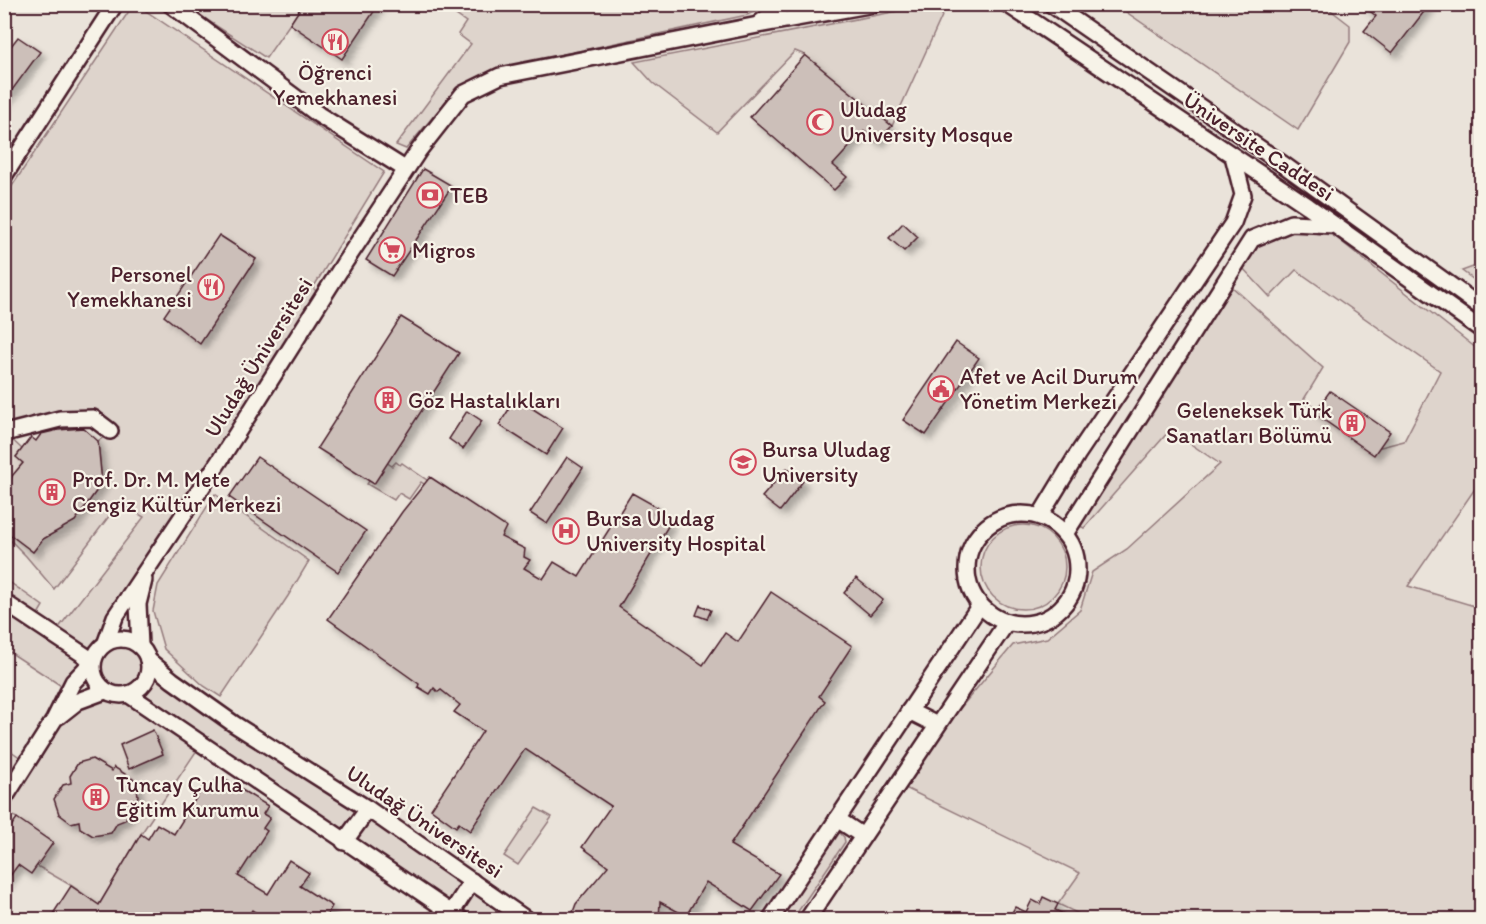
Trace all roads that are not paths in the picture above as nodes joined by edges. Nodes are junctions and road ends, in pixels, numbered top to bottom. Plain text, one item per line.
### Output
1 (115, 4) edge
2 (170, 4) edge
3 (784, 4) edge
4 (874, 4) edge
5 (1007, 4) edge
6 (1051, 4) edge
7 (758, 25) junction
8 (1233, 156) junction
9 (405, 169) junction
10 (4, 176) edge
11 (1334, 225) junction
12 (1482, 308) edge
13 (1482, 330) edge
14 (110, 431) dead end
15 (4, 437) edge
16 (1040, 516) junction
17 (1065, 534) junction
18 (147, 569) junction
19 (4, 602) edge
20 (980, 605) junction
21 (1006, 622) junction
22 (106, 642) junction
23 (140, 646) junction
24 (148, 660) junction
25 (93, 661) junction
26 (105, 690) junction
27 (128, 694) junction
28 (909, 711) junction
29 (54, 720) junction
30 (937, 725) junction
31 (4, 799) edge
32 (369, 809) junction
33 (837, 819) junction
34 (863, 836) junction
35 (344, 842) junction
36 (472, 881) junction
37 (457, 916) edge
38 (527, 920) edge
39 (770, 920) edge
40 (807, 920) edge

1 - 10 street
2 - 9 street
3 - 7 street, Uludağ Üniversitesi
4 - 7 street
5 - 8 street, Üniversite Caddesi
6 - 12 street, Üniversite Caddesi
7 - 9 street, Uludağ Üniversitesi
8 - 11 street, Üniversite Caddesi
8 - 16 street
9 - 18 street, Uludağ Üniversitesi
11 - 13 street, Üniversite Caddesi
11 - 17 street
14 - 15 street
16 - 17 street
16 - 20 street
17 - 21 street
18 - 22 street, Uludağ Üniversitesi
18 - 23 street, Uludağ Üniversitesi
19 - 25 street
20 - 21 street
20 - 28 street
21 - 30 street
22 - 23 street
22 - 25 street, Uludağ Üniversitesi
23 - 24 street, Uludağ Üniversitesi
24 - 27 street
24 - 32 street, Uludağ Üniversitesi
25 - 26 street
25 - 29 street, Uludağ Üniversitesi
26 - 27 street
26 - 29 street, Uludağ Üniversitesi
27 - 35 street
28 - 30 street
28 - 33 street
29 - 31 street, Uludağ Üniversitesi
30 - 34 street
32 - 35 street
32 - 36 street, Uludağ Üniversitesi
33 - 34 street
33 - 39 street
34 - 40 street
35 - 37 street
36 - 37 street
36 - 38 street, Uludağ Üniversitesi

